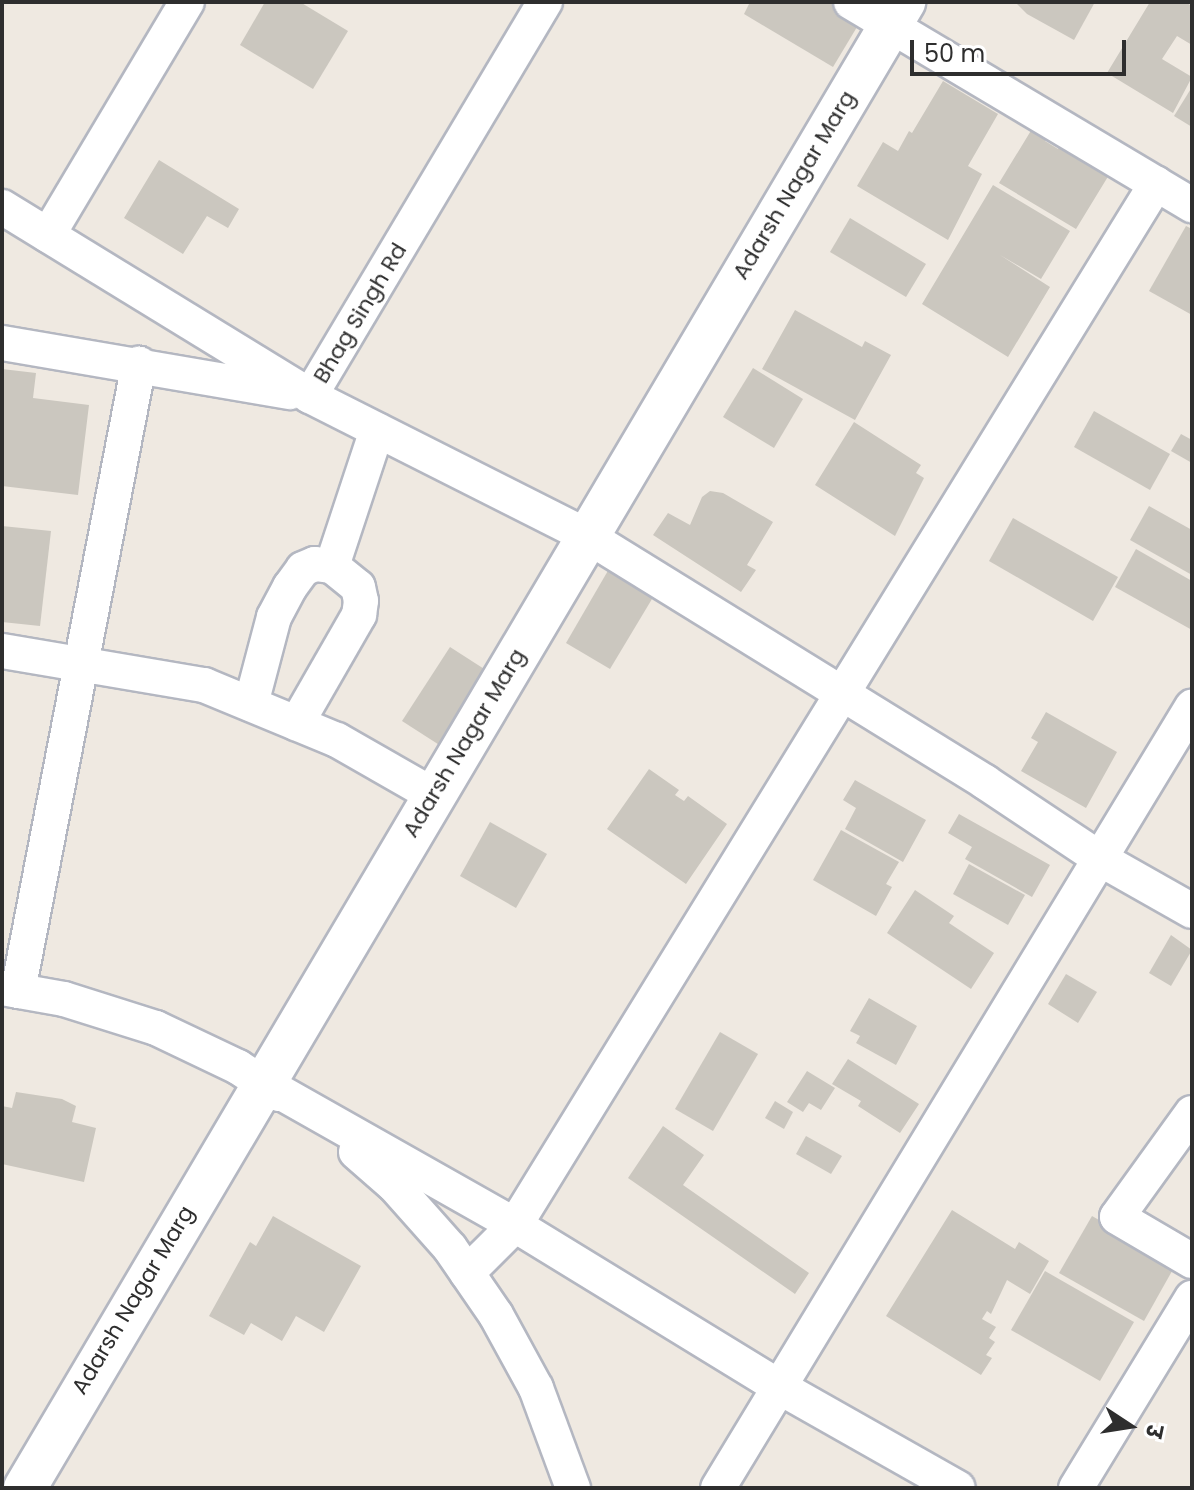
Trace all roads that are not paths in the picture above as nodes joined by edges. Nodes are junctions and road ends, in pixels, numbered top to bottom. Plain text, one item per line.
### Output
1 (187, 2) edge
2 (545, 2) edge
3 (851, 2) edge
4 (896, 13) edge
5 (1156, 184) junction
6 (1192, 205) edge
7 (2, 207) edge
8 (48, 235) junction
9 (2, 343) edge
10 (139, 364) junction
11 (310, 396) junction
12 (377, 430) junction
13 (587, 536) junction
14 (332, 566) junction
15 (2, 651) edge
16 (82, 663) junction
17 (843, 697) junction
18 (251, 704) junction
19 (1192, 707) edge
20 (297, 723) junction
21 (433, 795) junction
22 (1102, 860) junction
23 (1192, 911) edge
24 (10, 989) edge
25 (262, 1082) junction
26 (1192, 1113) edge
27 (515, 1225) junction
28 (1192, 1261) edge
29 (467, 1273) junction
30 (1192, 1298) edge
31 (781, 1388) junction
32 (32, 1474) edge
33 (2, 1488) edge
34 (573, 1488) edge
35 (718, 1488) edge
36 (958, 1488) edge
37 (1076, 1488) edge

1 - 8 street
2 - 11 street, Bhag Singh Rd
3 - 4 street
4 - 5 street
4 - 13 street, Adarsh Nagar Marg
5 - 6 street
5 - 17 street
7 - 8 street
8 - 11 street
9 - 10 street, Bhag Singh Rd
10 - 11 street, Bhag Singh Rd
10 - 16 street
11 - 12 street
12 - 13 street
12 - 14 street
13 - 17 street
13 - 21 street, Adarsh Nagar Marg
14 - 18 street
14 - 20 street
15 - 16 street
16 - 18 street
16 - 24 street
17 - 22 street
17 - 27 street
18 - 20 street
19 - 22 street
20 - 21 street
21 - 25 street, Adarsh Nagar Marg
22 - 23 street
22 - 31 street
24 - 25 street
25 - 27 street
25 - 29 street
25 - 32 street, Adarsh Nagar Marg
26 - 28 street
27 - 29 street
27 - 31 street
29 - 34 street
30 - 37 street
31 - 35 street
31 - 36 street
32 - 33 street

